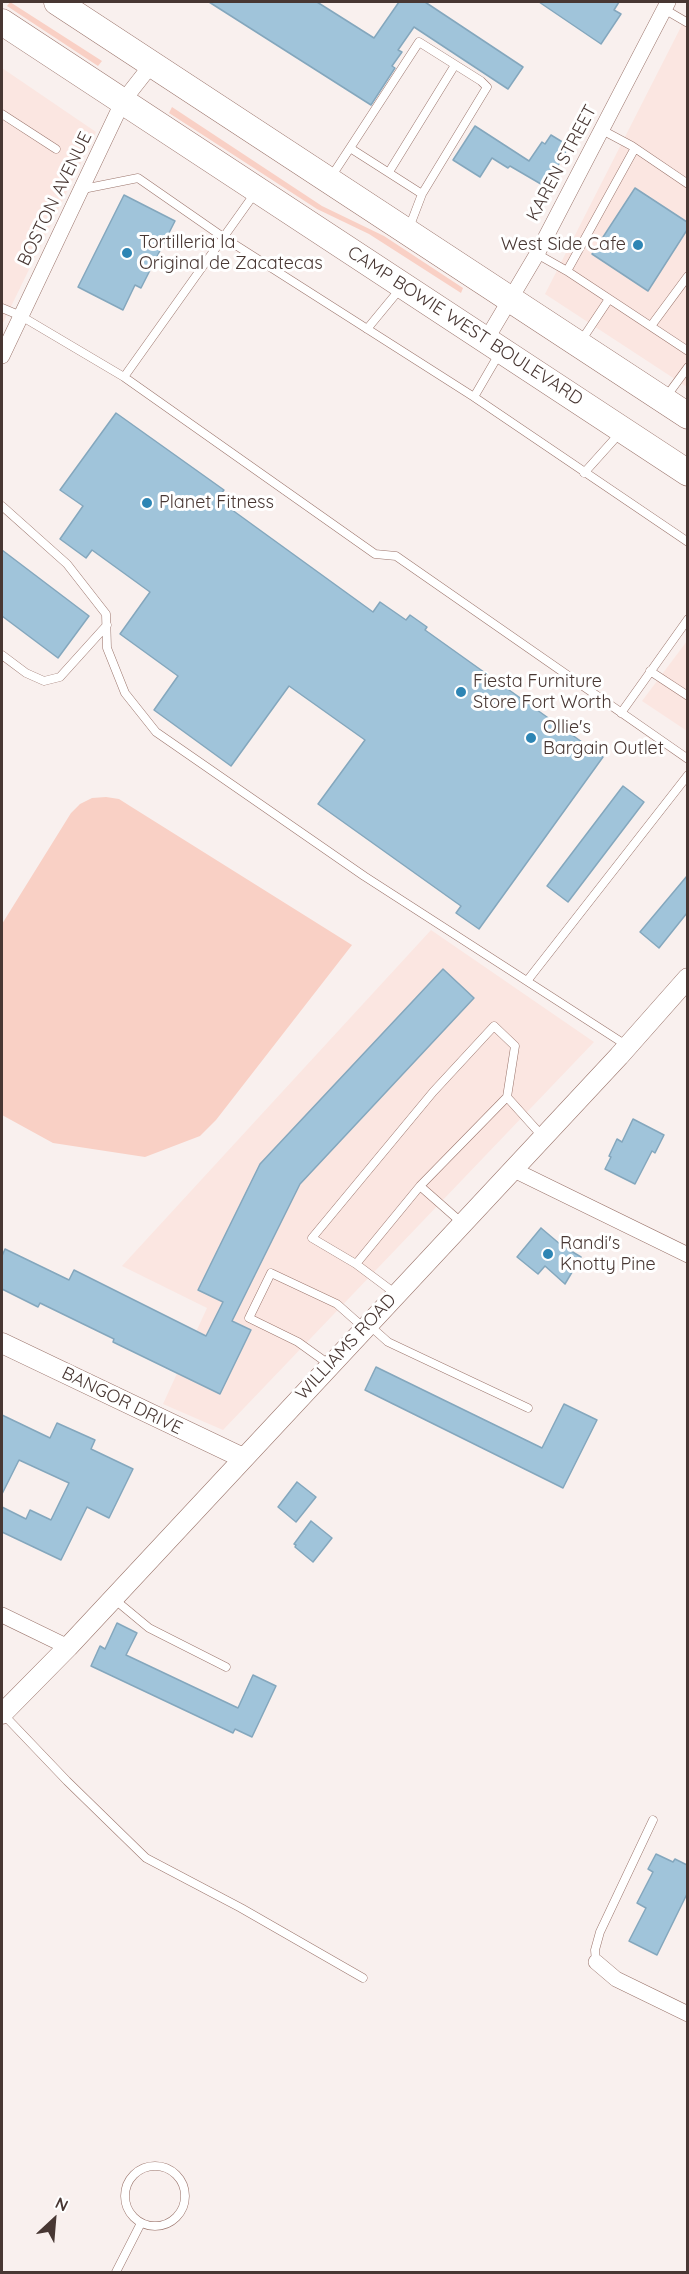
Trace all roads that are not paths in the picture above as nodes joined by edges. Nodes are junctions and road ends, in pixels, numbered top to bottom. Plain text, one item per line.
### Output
1 (63, 3) edge
2 (666, 5) edge
3 (2, 22) edge
4 (687, 23) edge
5 (152, 64) junction
6 (455, 65) junction
7 (123, 101) junction
8 (2, 114) edge
9 (602, 129) junction
10 (350, 148) junction
11 (635, 148) junction
12 (56, 149) dead end
13 (389, 172) junction
14 (329, 180) junction
15 (687, 184) edge
16 (82, 189) junction
17 (257, 190) junction
18 (422, 195) junction
19 (407, 232) junction
20 (223, 237) junction
21 (537, 254) junction
22 (567, 272) junction
23 (687, 276) edge
24 (403, 286) junction
25 (609, 299) junction
26 (511, 300) junction
27 (2, 308) edge
28 (21, 316) junction
29 (651, 327) junction
30 (367, 329) junction
31 (494, 345) junction
32 (579, 345) junction
33 (687, 351) edge
34 (2, 356) edge
35 (687, 367) edge
36 (124, 377) junction
37 (474, 397) junction
38 (664, 401) junction
39 (687, 416) edge
40 (623, 430) junction
41 (584, 473) junction
42 (687, 473) edge
43 (2, 506) edge
44 (687, 542) edge
45 (687, 619) edge
46 (107, 625) junction
47 (2, 655) edge
48 (651, 671) junction
49 (687, 696) edge
50 (621, 712) junction
51 (687, 759) edge
52 (687, 775) edge
53 (687, 978) edge
54 (526, 981) junction
55 (628, 1046) junction
56 (507, 1097) junction
57 (543, 1137) junction
58 (512, 1169) junction
59 (420, 1186) junction
60 (462, 1222) junction
61 (687, 1255) edge
62 (356, 1264) junction
63 (396, 1294) junction
64 (366, 1326) junction
65 (2, 1343) edge
66 (330, 1365) junction
67 (528, 1408) dead end
68 (243, 1458) junction
69 (113, 1598) junction
70 (2, 1615) edge
71 (68, 1647) junction
72 (226, 1666) dead end
73 (2, 1714) edge
74 (653, 1820) dead end
75 (596, 1962) joint
76 (363, 1978) dead end
77 (687, 2014) edge
78 (141, 2223) junction
79 (116, 2272) edge

1 - 5 main road
2 - 4 lane
2 - 9 street, KAREN STREET
3 - 7 main road, CAMP BOWIE WEST BOULEVARD
5 - 7 street, BOSTON AVENUE
5 - 14 main road
6 - 10 lane
6 - 13 lane
6 - 18 lane
7 - 16 street, BOSTON AVENUE
7 - 17 main road, CAMP BOWIE WEST BOULEVARD
8 - 12 lane
9 - 11 lane
9 - 21 street, KAREN STREET
10 - 13 lane
10 - 14 lane
11 - 15 lane
11 - 22 lane
13 - 18 lane
14 - 19 main road
16 - 20 lane
16 - 28 street, BOSTON AVENUE
17 - 20 lane
17 - 24 main road, CAMP BOWIE WEST BOULEVARD
18 - 19 lane
19 - 26 main road
20 - 30 lane
20 - 36 lane
21 - 22 lane
21 - 26 street, KAREN STREET
22 - 25 lane
23 - 29 lane
24 - 30 lane
24 - 31 main road, CAMP BOWIE WEST BOULEVARD
25 - 29 lane
25 - 32 lane
26 - 31 street, KAREN STREET
26 - 32 main road
27 - 28 lane
28 - 34 street, BOSTON AVENUE
28 - 36 lane
29 - 33 lane
30 - 37 lane
31 - 37 lane
31 - 40 main road, CAMP BOWIE WEST BOULEVARD
32 - 38 main road
35 - 38 lane
36 - 50 lane
37 - 41 lane
38 - 39 main road
40 - 41 lane
40 - 42 main road, CAMP BOWIE WEST BOULEVARD
41 - 44 lane
43 - 46 lane
45 - 48 lane
46 - 47 lane
46 - 54 lane
48 - 49 lane
48 - 50 lane
50 - 51 lane
52 - 54 lane
53 - 55 street, WILLIAMS ROAD
54 - 55 lane
55 - 57 street, WILLIAMS ROAD
56 - 57 lane
56 - 59 lane
56 - 62 lane
57 - 58 street, WILLIAMS ROAD
58 - 60 street, WILLIAMS ROAD
58 - 61 street
59 - 60 lane
59 - 62 lane
60 - 63 street, WILLIAMS ROAD
62 - 63 lane
63 - 64 street, WILLIAMS ROAD
64 - 66 street, WILLIAMS ROAD
64 - 66 lane
64 - 67 lane
65 - 68 street, BANGOR DRIVE
66 - 68 street, WILLIAMS ROAD
68 - 69 street, WILLIAMS ROAD
69 - 71 street, WILLIAMS ROAD
69 - 72 lane
70 - 71 street
71 - 73 street, WILLIAMS ROAD
73 - 76 lane
74 - 75 lane
75 - 77 street
78 - 78 lane
78 - 79 lane

